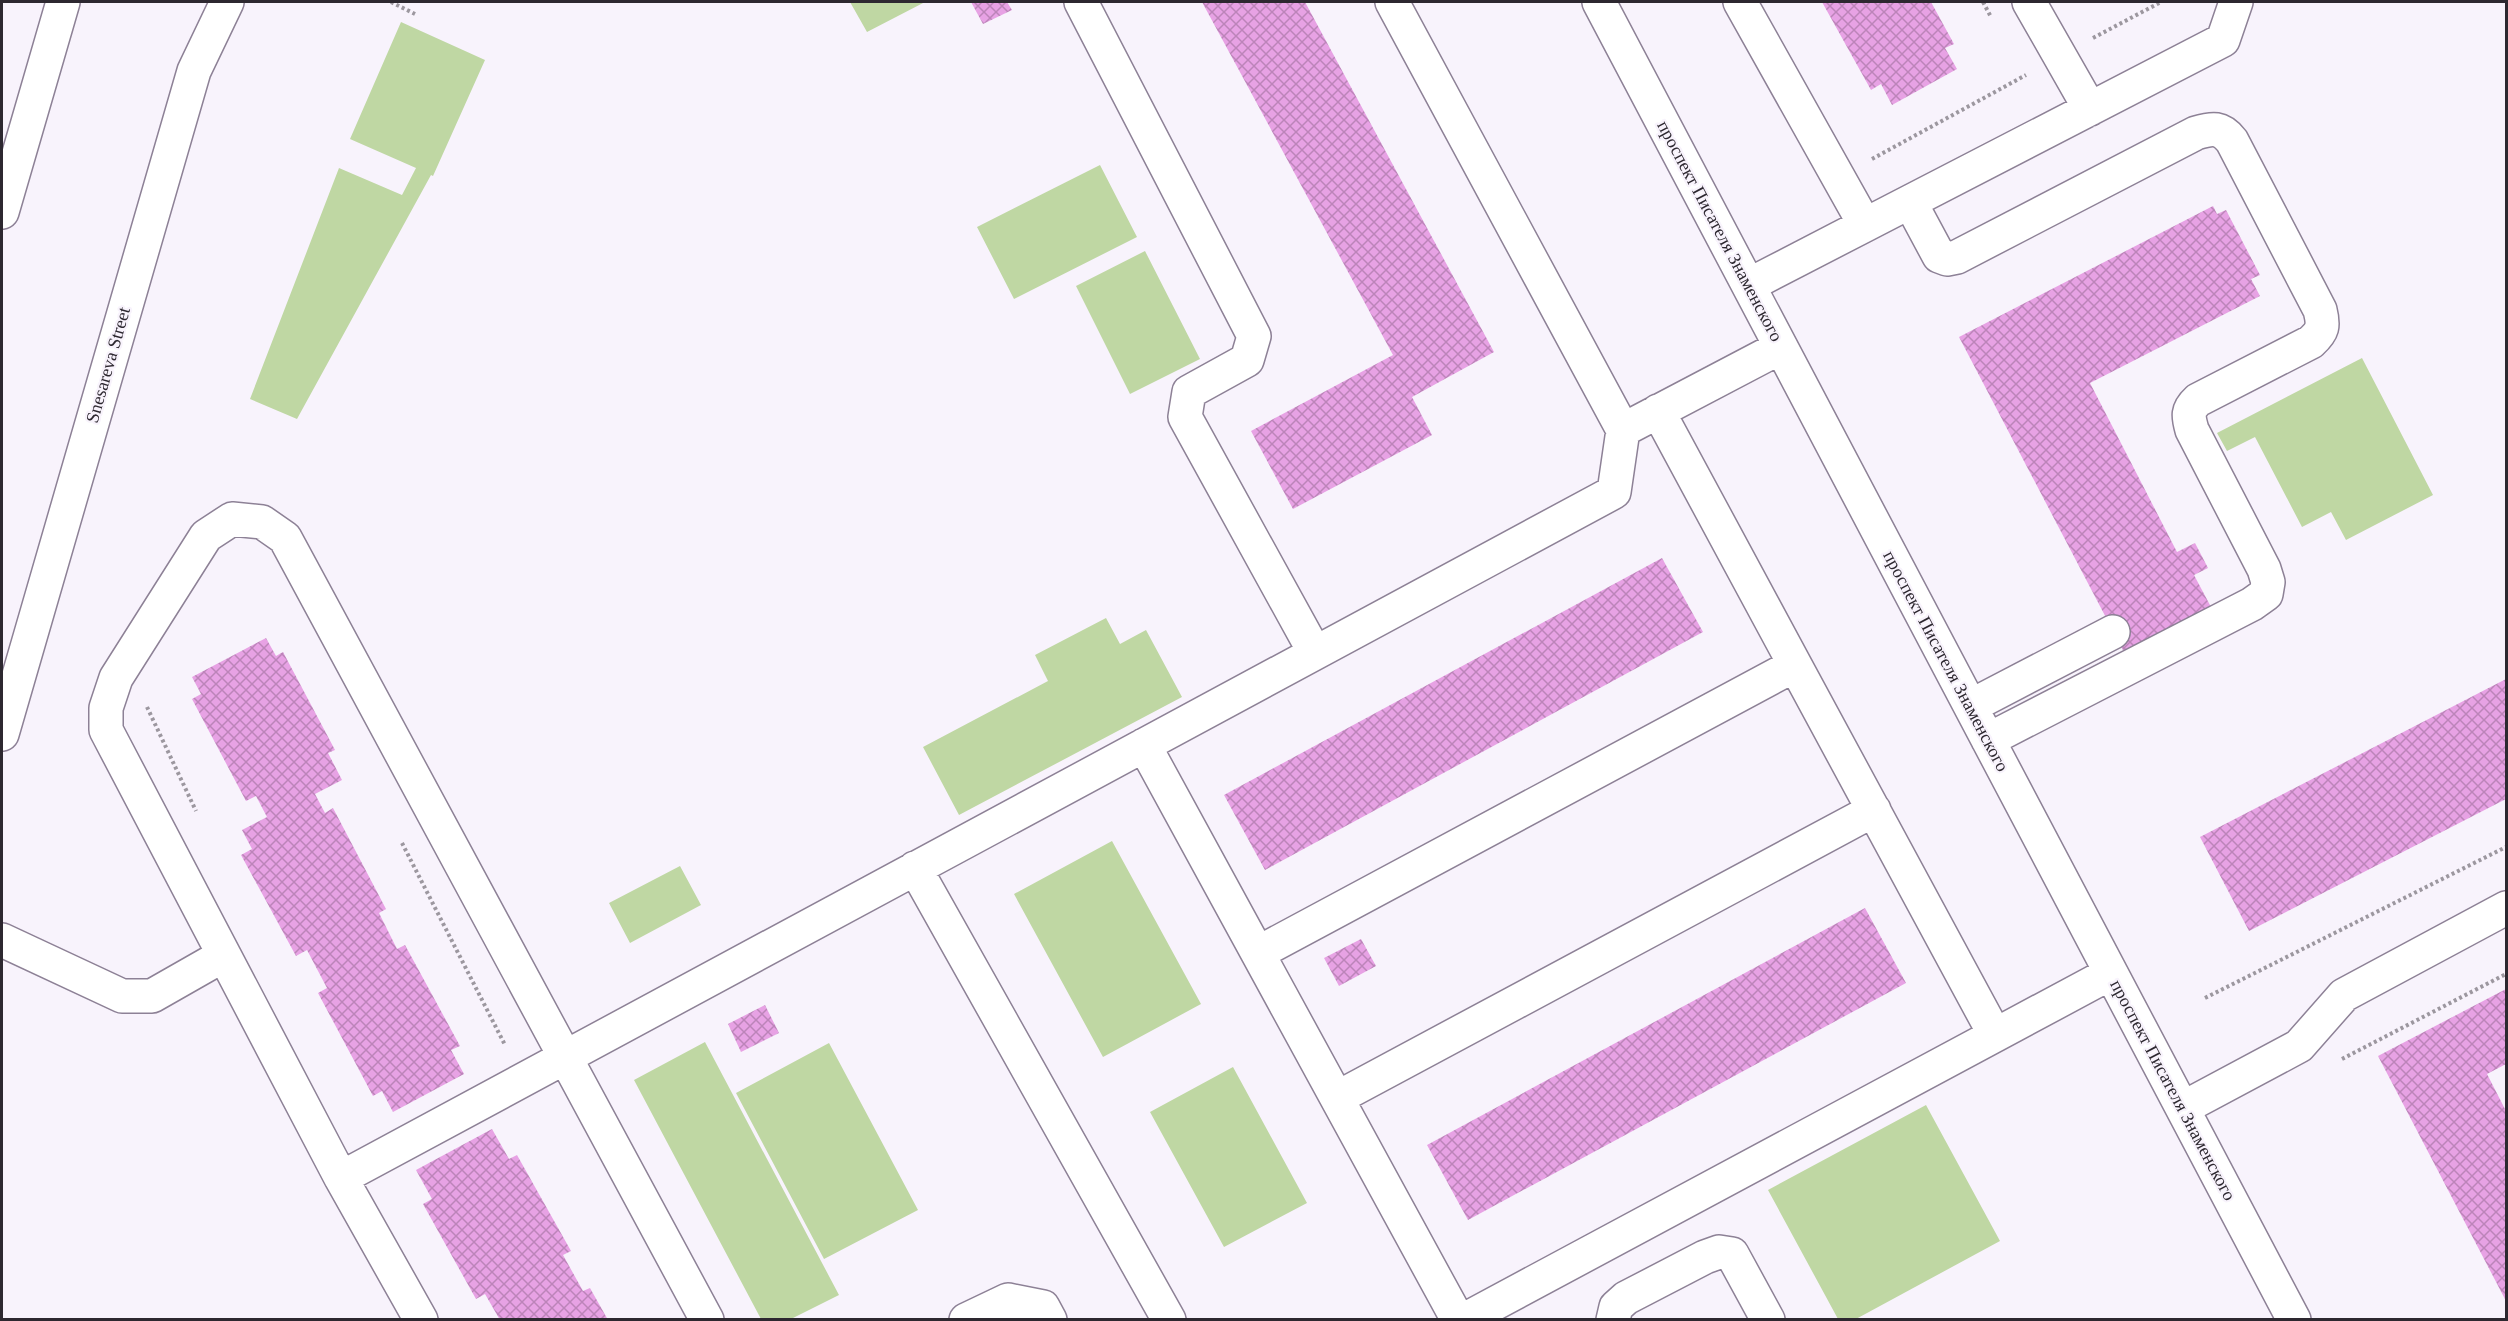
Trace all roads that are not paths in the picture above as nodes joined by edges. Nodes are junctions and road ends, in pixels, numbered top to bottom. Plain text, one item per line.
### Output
1 (63, 2) edge
2 (227, 2) edge
3 (1081, 2) edge
4 (1392, 2) edge
5 (1599, 2) edge
6 (1740, 2) edge
7 (2029, 2) edge
8 (2236, 2) edge
9 (2090, 109) junction
10 (1910, 202) junction
11 (2, 212) edge
12 (1865, 225) junction
13 (1749, 285) junction
14 (1781, 347) junction
15 (1658, 411) junction
16 (1623, 430) junction
17 (2113, 632) dead end
18 (1315, 653) junction
19 (1796, 666) junction
20 (1971, 706) junction
21 (2, 734) edge
22 (1988, 740) junction
23 (1144, 745) junction
24 (1874, 810) junction
25 (915, 868) junction
26 (2506, 908) edge
27 (2, 940) edge
28 (1258, 953) junction
29 (224, 955) junction
30 (2111, 973) junction
31 (1995, 1035) junction
32 (565, 1057) junction
33 (1337, 1098) junction
34 (2183, 1108) junction
35 (341, 1178) junction
36 (421, 1320) edge
37 (707, 1320) edge
38 (966, 1320) edge
39 (1050, 1320) edge
40 (1169, 1320) edge
41 (1458, 1320) edge
42 (1464, 1320) edge
43 (1613, 1320) edge
44 (1768, 1320) edge
45 (2294, 1320) edge

1 - 11 street
2 - 21 street, Snesareva Street
3 - 18 street
4 - 16 street
5 - 13 street, проспект Писателя Знаменского
6 - 12 street
7 - 9 street
8 - 9 street
9 - 10 street
10 - 12 street
10 - 22 street
12 - 13 street
13 - 14 street, проспект Писателя Знаменского
14 - 15 street
14 - 20 street, проспект Писателя Знаменского
15 - 16 street
15 - 19 street
16 - 18 street
17 - 20 street
18 - 23 street
19 - 24 street
19 - 28 street
20 - 22 street, проспект Писателя Знаменского
22 - 30 street, проспект Писателя Знаменского
23 - 25 street
23 - 28 street
24 - 31 street
24 - 33 street
25 - 32 street
25 - 40 street
26 - 34 street
27 - 29 street
28 - 33 street
29 - 32 street
29 - 35 street
30 - 31 street
30 - 34 street, проспект Писателя Знаменского
31 - 42 street
32 - 35 street
32 - 37 street
33 - 41 street
34 - 45 street, проспект Писателя Знаменского
35 - 36 street
38 - 39 street
43 - 44 street

